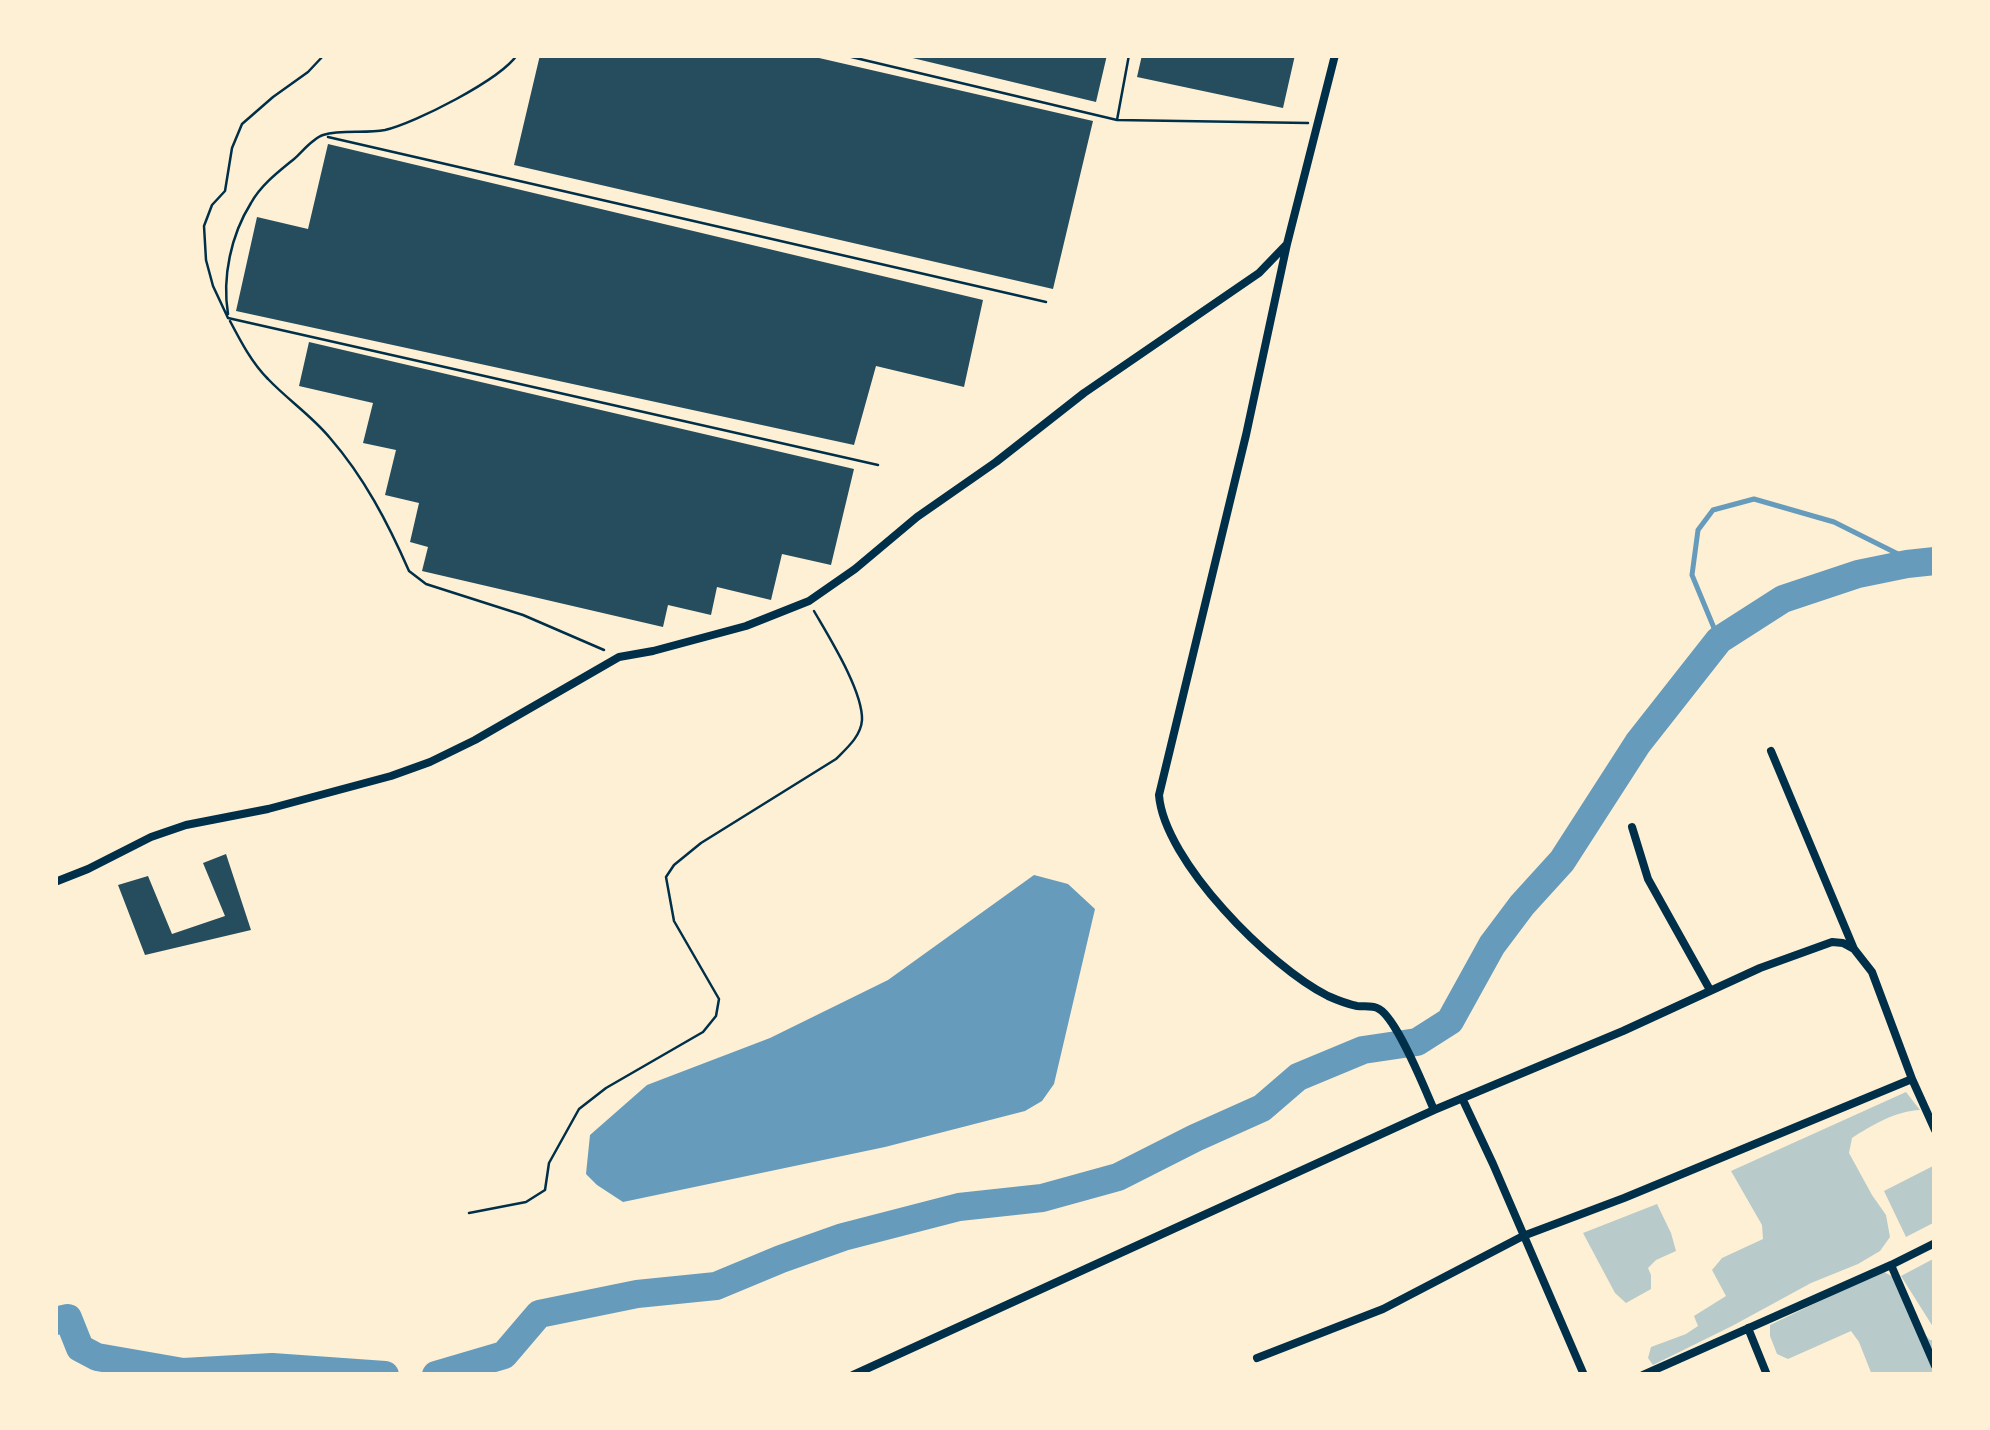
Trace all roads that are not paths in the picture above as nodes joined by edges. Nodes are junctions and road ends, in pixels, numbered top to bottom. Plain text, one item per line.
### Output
1 (1334, 55) edge
2 (1287, 244) junction
3 (1771, 751) dead end
4 (1632, 827) dead end
5 (55, 882) edge
6 (1854, 949) junction
7 (1710, 990) junction
8 (1912, 1078) junction
9 (1462, 1098) junction
10 (1434, 1110) junction
11 (1935, 1130) edge
12 (1524, 1236) junction
13 (1935, 1243) edge
14 (1891, 1265) junction
15 (1748, 1328) junction
16 (1257, 1358) dead end
17 (1935, 1366) edge
18 (853, 1375) edge
19 (1584, 1375) edge
20 (1643, 1375) edge
21 (1767, 1375) edge

1 - 2 street
2 - 5 street
2 - 10 street
3 - 6 street
4 - 7 street
6 - 7 street
6 - 8 street
7 - 9 street
8 - 11 street
8 - 12 street
9 - 10 street
9 - 12 street
10 - 18 street
12 - 16 street
12 - 19 street
13 - 14 street
14 - 15 street
14 - 17 street
15 - 20 street
15 - 21 street

